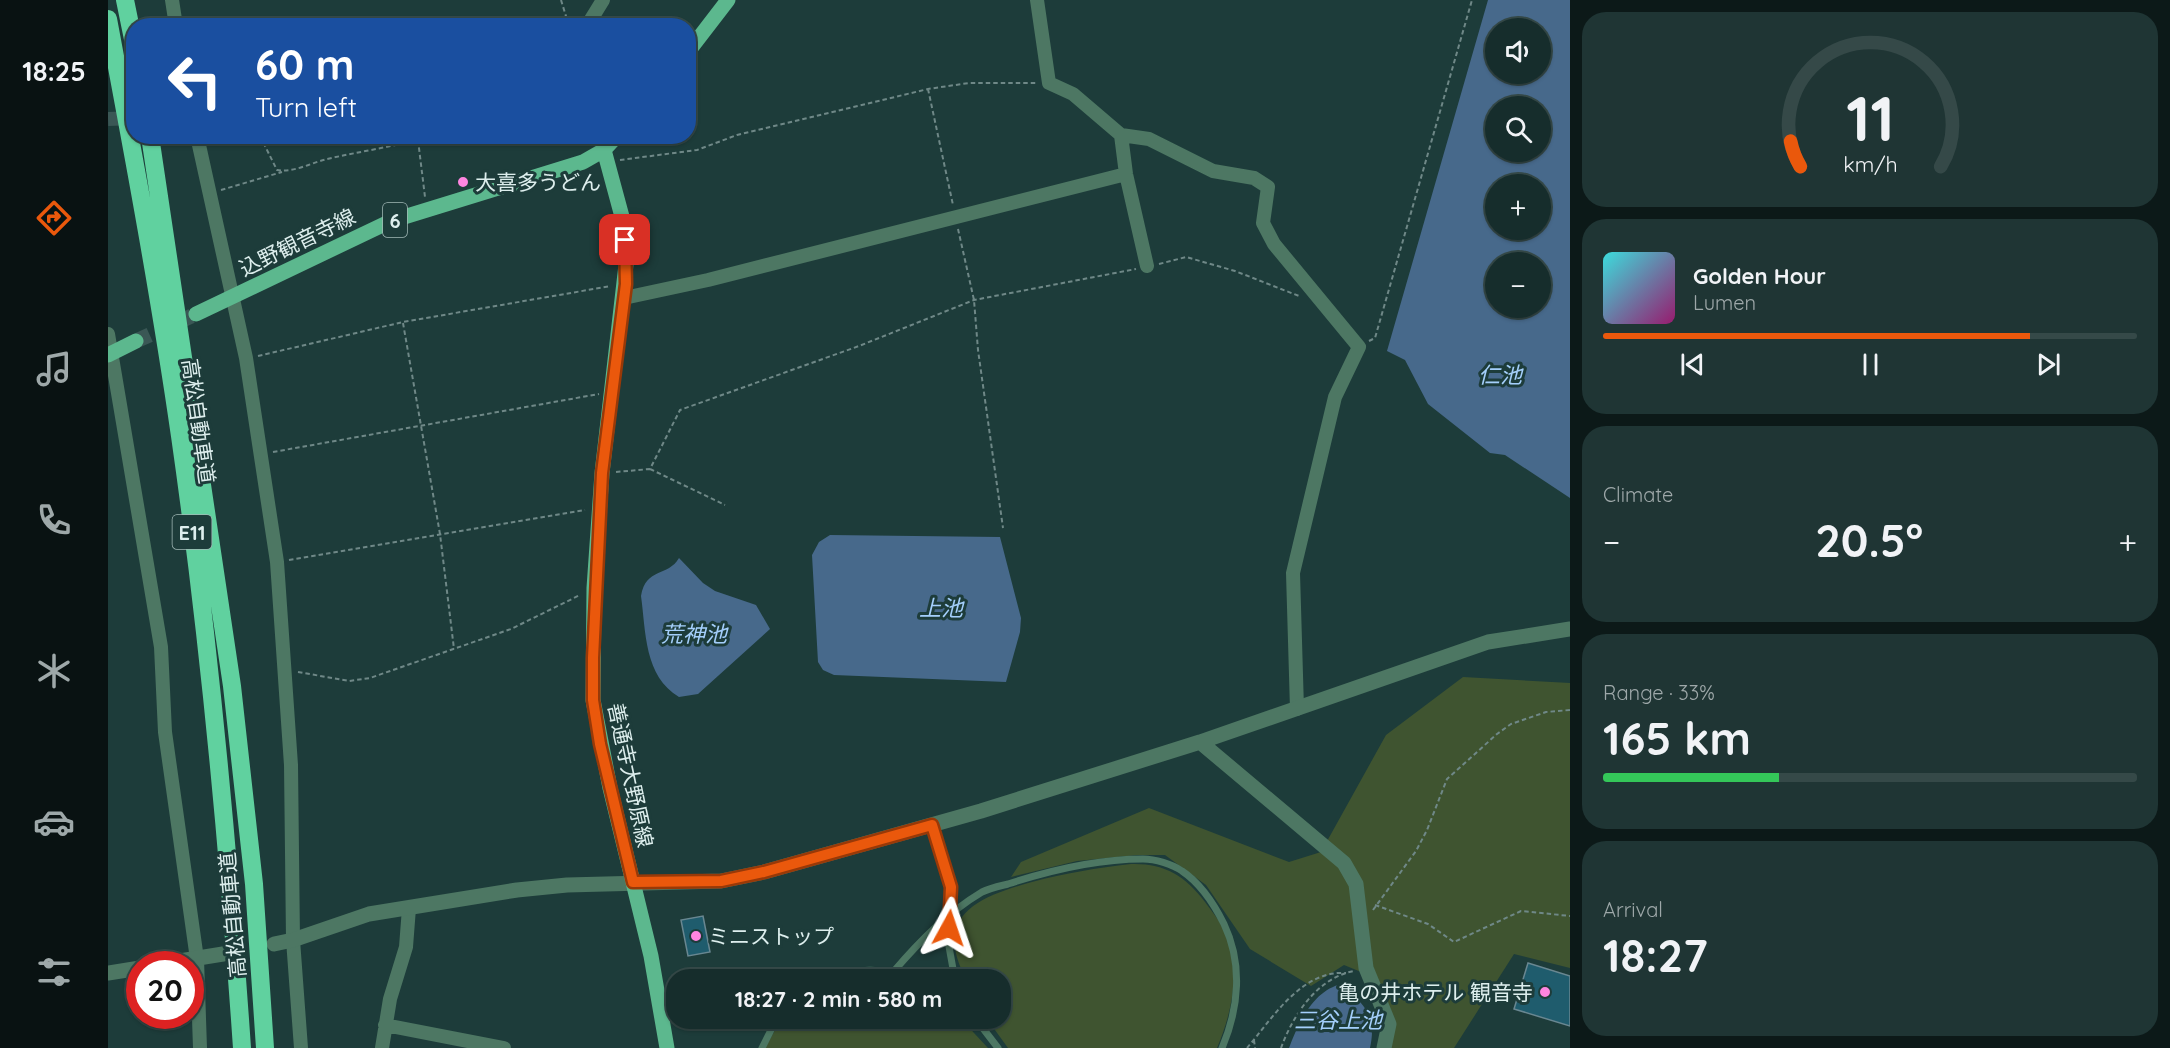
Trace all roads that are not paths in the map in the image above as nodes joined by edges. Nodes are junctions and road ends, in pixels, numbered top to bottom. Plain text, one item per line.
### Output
1 (125, 0) edge
2 (172, 0) edge
3 (603, 0) edge
4 (728, 0) edge
5 (1037, 0) edge
6 (129, 18) edge
7 (175, 18) edge
8 (592, 18) edge
9 (108, 20) edge
10 (696, 42) edge
11 (126, 124) edge
12 (1121, 135) junction
13 (130, 144) edge
14 (151, 144) edge
15 (199, 144) edge
16 (612, 144) edge
17 (606, 156) junction
18 (1126, 174) junction
19 (1148, 266) road end
20 (625, 291) junction
21 (233, 297) junction
22 (196, 314) tunnel mouth
23 (108, 334) edge
24 (136, 341) tunnel mouth
25 (110, 354) edge
26 (1570, 629) edge
27 (1297, 709) junction
28 (1200, 742) junction
29 (932, 825) junction
30 (633, 882) junction
31 (409, 908) junction
32 (950, 916) junction
33 (293, 940) junction
34 (274, 944) dead end
35 (196, 951) edge
36 (223, 954) dead end
37 (204, 958) edge
38 (896, 969) edge
39 (953, 969) edge
40 (126, 970) edge
41 (108, 973) edge
42 (385, 1025) junction
43 (199, 1029) edge
44 (772, 1029) edge
45 (983, 1029) edge
46 (200, 1048) edge
47 (242, 1048) edge
48 (265, 1048) edge
49 (301, 1048) edge
50 (382, 1048) edge
51 (504, 1048) edge
52 (667, 1048) edge
53 (762, 1048) edge
54 (998, 1048) edge
55 (1222, 1048) edge
56 (1384, 1048) edge

1 - 6 highway
2 - 7 street
3 - 8 street
4 - 10 main road
5 - 12 street
9 - 11 highway, 高松自動車道 / E11
12 - 18 street
12 - 27 street
13 - 47 highway, 高松自動車道 / E11
14 - 48 highway, 高松自動車道 / E11
15 - 21 street
16 - 17 main road, 込野観音寺線 / 6
17 - 20 main road, 善通寺大野原線
17 - 21 main road, 込野観音寺線 / 6
18 - 19 street
18 - 20 street
20 - 30 main road, 善通寺大野原線
21 - 22 main road, 込野観音寺線 / 6
21 - 33 street
23 - 25 street
24 - 25 main road
25 - 35 street
26 - 27 street
27 - 28 street
28 - 29 street
28 - 56 street
29 - 30 street
29 - 32 lane
30 - 31 street
30 - 52 main road, 善通寺大野原線
31 - 33 street
31 - 42 street
32 - 38 lane
32 - 39 lane
32 - 55 lane
33 - 34 street
33 - 49 street
36 - 37 street
40 - 41 street
42 - 50 street
42 - 51 street
43 - 46 street
44 - 53 lane
45 - 54 lane

